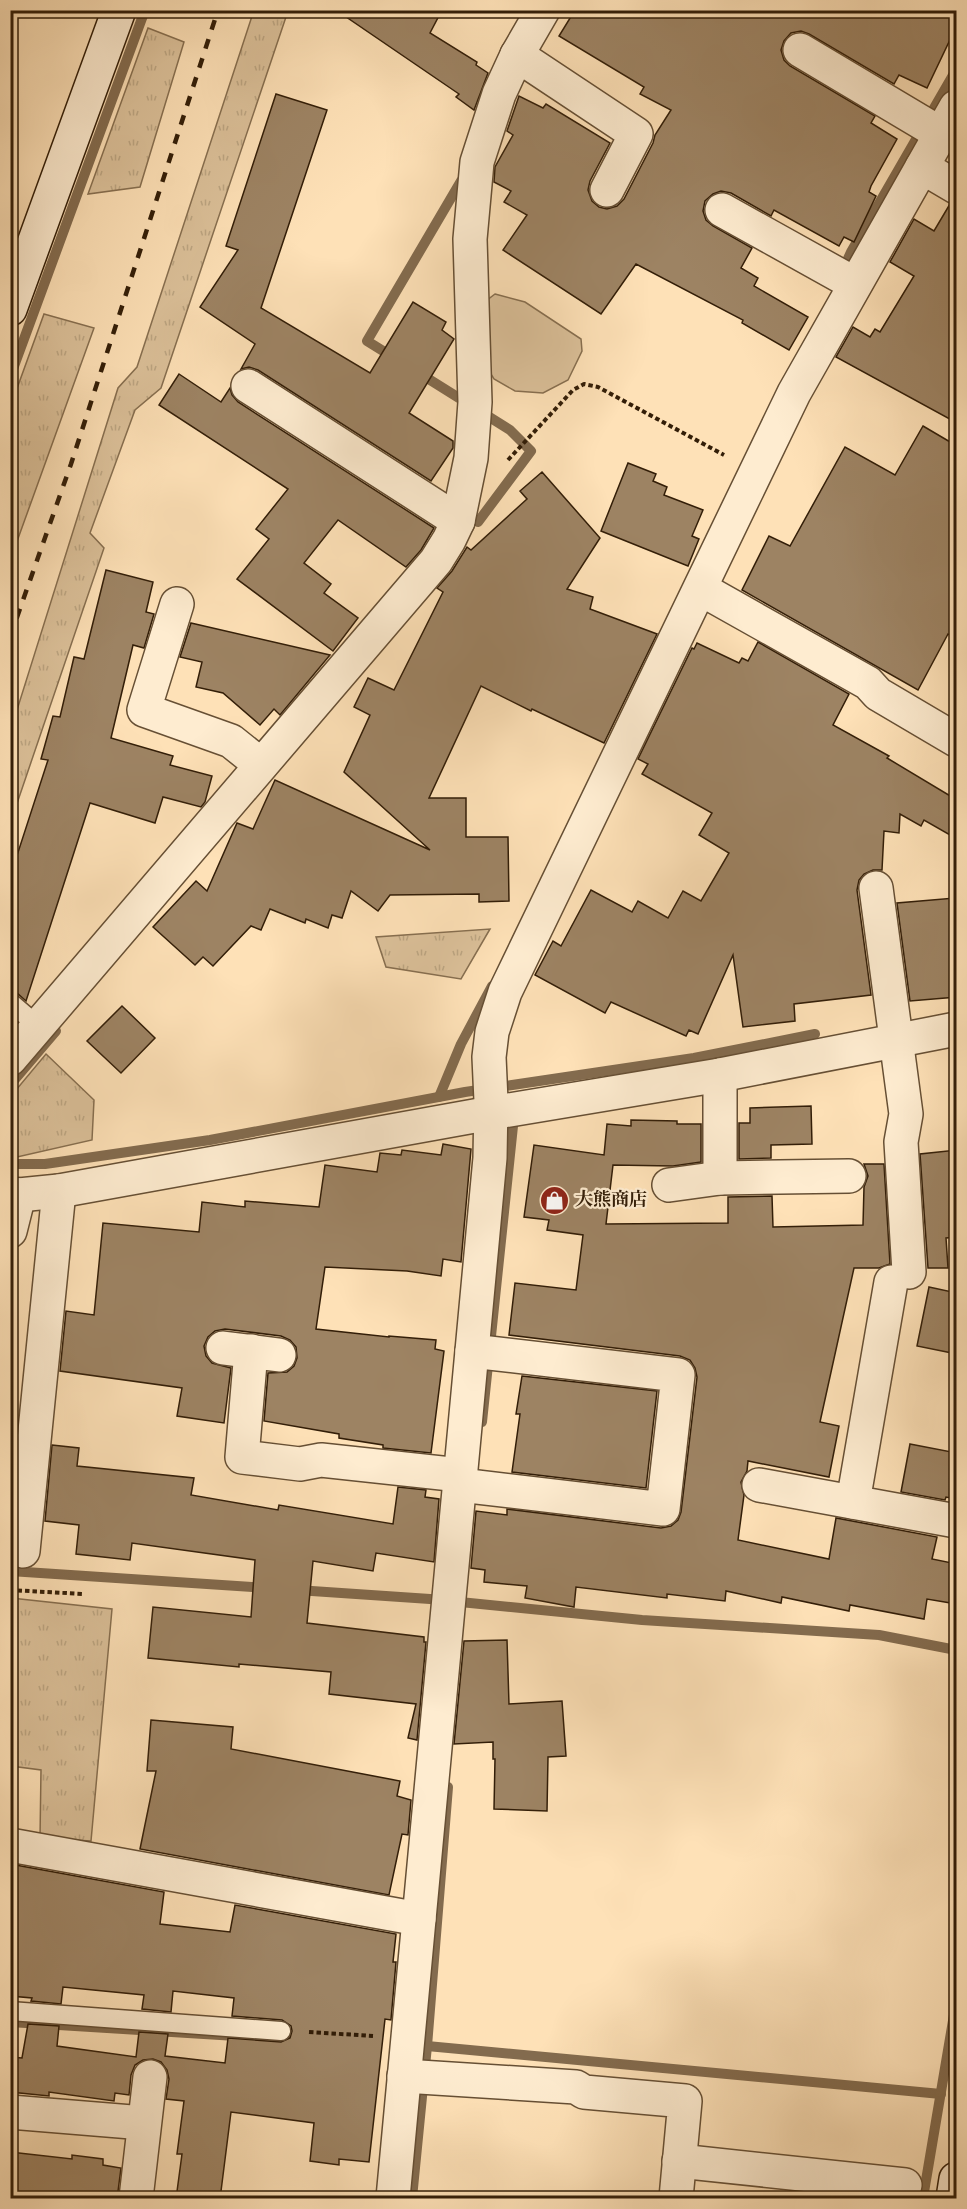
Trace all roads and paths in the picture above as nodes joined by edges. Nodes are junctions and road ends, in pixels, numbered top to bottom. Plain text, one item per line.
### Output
1 (119, 10) edge
2 (543, 10) edge
3 (800, 50) dead end
4 (517, 55) junction
5 (936, 122) edge
6 (922, 167) junction
7 (957, 187) edge
8 (607, 190) dead end
9 (722, 210) dead end
10 (843, 277) junction
11 (10, 309) edge
12 (248, 386) dead end
13 (518, 447) dead end
14 (731, 456) dead end
15 (458, 521) junction
16 (701, 589) junction
17 (177, 604) dead end
18 (953, 729) edge
19 (261, 765) junction
20 (876, 888) dead end
21 (10, 1002) edge
22 (38, 1026) junction
23 (957, 1029) edge
24 (896, 1040) junction
25 (10, 1059) edge
26 (720, 1076) junction
27 (491, 1096) junction
28 (849, 1176) dead end
29 (720, 1178) junction
30 (669, 1185) dead end
31 (59, 1191) junction
32 (15, 1195) edge
33 (10, 1231) edge
34 (251, 1351) dead end
35 (483, 1352) junction
36 (467, 1483) junction
37 (759, 1485) dead end
38 (854, 1502) junction
39 (957, 1521) edge
40 (23, 1551) dead end
41 (10, 1590) edge
42 (83, 1594) dead end
43 (10, 1845) edge
44 (419, 1919) junction
45 (10, 2011) edge
46 (281, 2031) joint
47 (413, 2060) junction
48 (150, 2077) dead end
49 (10, 2112) edge
50 (144, 2123) junction
51 (679, 2161) junction
52 (957, 2178) edge
53 (905, 2185) dead end
54 (136, 2199) edge
55 (393, 2199) edge
56 (676, 2199) edge
57 (953, 2199) edge

1 - 11 street
2 - 4 street
3 - 5 street
4 - 8 street
4 - 15 street
5 - 6 street
6 - 7 street
6 - 10 street
9 - 10 street
10 - 16 street
12 - 15 street
13 - 14 path
15 - 19 street
16 - 18 street
16 - 27 street
17 - 19 street
19 - 22 street
20 - 24 street
21 - 22 lane
22 - 25 street
23 - 24 street
24 - 26 street
24 - 38 street
26 - 27 street
26 - 29 street
27 - 31 street
27 - 35 street
28 - 29 street
29 - 30 street
31 - 32 street
31 - 40 street
32 - 33 street
34 - 36 street
35 - 36 street
35 - 36 street
36 - 44 street
37 - 38 street
38 - 39 street
41 - 42 path
43 - 44 street
44 - 47 street
45 - 46 lane
46 - 47 path
47 - 51 street
47 - 55 street
48 - 50 street
49 - 50 street
50 - 54 street
51 - 53 street
51 - 56 street
52 - 57 street

